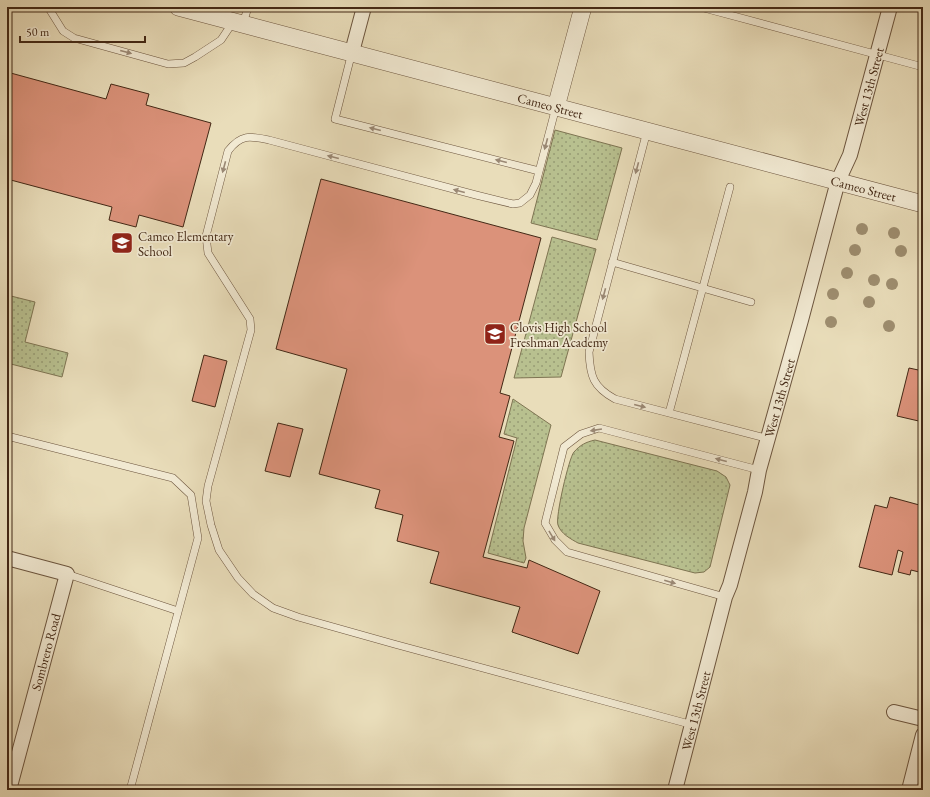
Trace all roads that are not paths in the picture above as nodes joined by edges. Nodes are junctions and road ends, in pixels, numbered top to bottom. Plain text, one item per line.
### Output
1 (48, 7) edge
2 (178, 7) edge
3 (248, 7) edge
4 (364, 7) edge
5 (583, 7) edge
6 (700, 7) edge
7 (890, 7) edge
8 (238, 22) junction
9 (352, 52) junction
10 (878, 55) junction
11 (923, 67) edge
12 (556, 106) junction
13 (647, 131) junction
14 (539, 171) junction
15 (838, 181) junction
16 (730, 187) dead end
17 (923, 204) edge
18 (612, 262) junction
19 (704, 288) junction
20 (751, 302) dead end
21 (669, 413) junction
22 (7, 436) edge
23 (769, 439) junction
24 (759, 470) junction
25 (7, 558) edge
26 (67, 574) junction
27 (725, 597) junction
28 (178, 610) junction
29 (894, 712) dead end
30 (923, 719) edge
31 (693, 725) junction
32 (923, 735) edge
33 (9, 790) edge
34 (130, 790) edge
35 (676, 790) edge
36 (909, 790) edge

1 -> 8 lane
2 - 8 street, Cameo Street
3 - 8 lane
4 - 9 street
5 - 12 street
6 - 10 lane
7 - 10 street, West 13th Street
8 - 9 street, Cameo Street
9 - 12 street, Cameo Street
14 -> 9 lane
10 - 11 lane
10 - 15 street, West 13th Street
12 - 13 street, Cameo Street
12 -> 14 lane
13 - 15 street, Cameo Street
13 -> 18 lane
14 -> 31 lane
15 - 17 street, Cameo Street
15 - 23 street, West 13th Street
16 - 19 lane
18 - 19 lane
18 -> 21 lane
19 - 20 lane
19 - 21 lane
21 - 23 lane
22 - 28 lane
23 - 24 street, West 13th Street
24 - 27 street, West 13th Street
24 -> 27 lane
25 - 26 street
26 - 28 lane
26 - 33 street, Sombrero Road
27 - 31 street, West 13th Street
28 - 34 lane
29 - 30 street
31 - 35 street, West 13th Street
32 - 36 street

